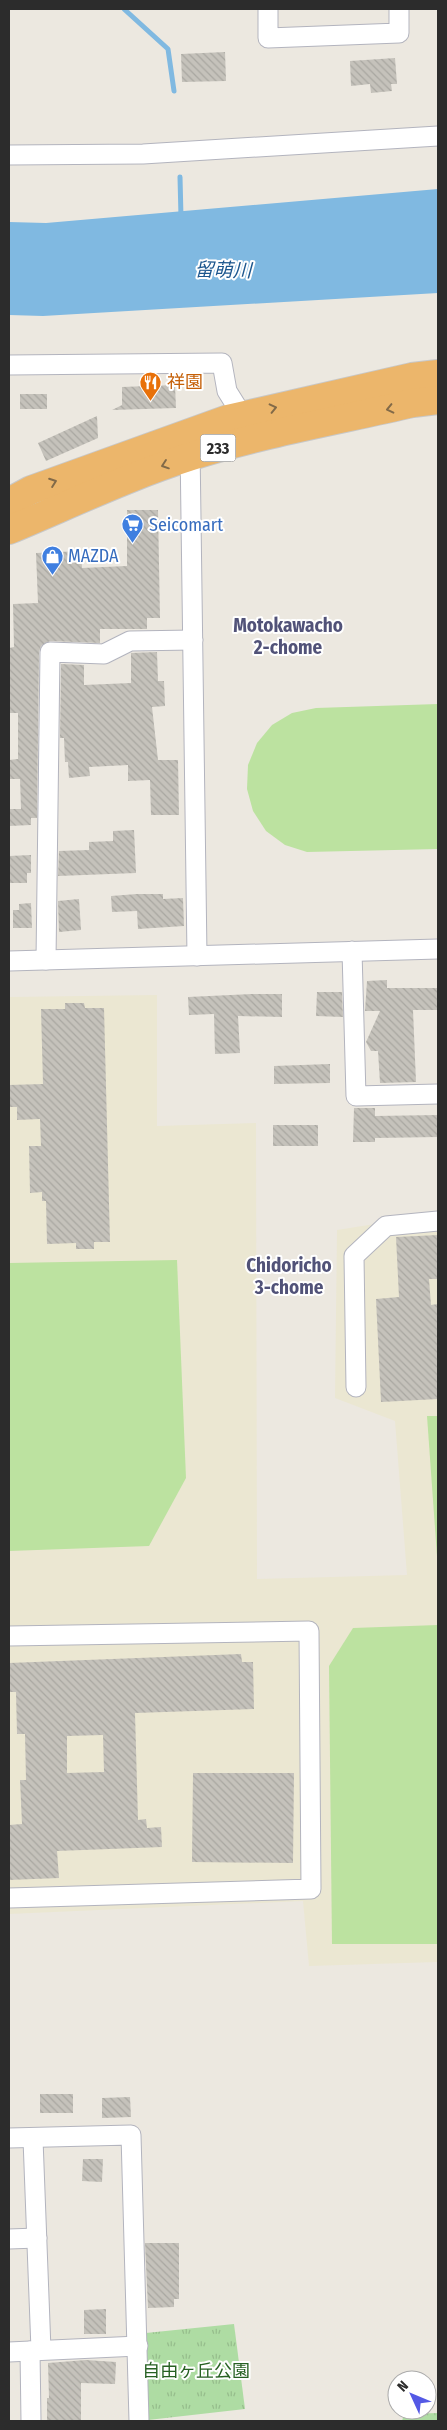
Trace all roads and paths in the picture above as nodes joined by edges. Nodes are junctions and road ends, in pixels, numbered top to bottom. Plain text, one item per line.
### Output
1 (268, 9) edge
2 (399, 9) edge
3 (438, 136) edge
4 (9, 155) edge
5 (9, 365) edge
6 (438, 374) edge
7 (438, 400) edge
8 (242, 415) junction
9 (190, 444) junction
10 (9, 502) edge
11 (9, 530) edge
12 (193, 640) junction
13 (438, 949) edge
14 (352, 951) junction
15 (197, 956) junction
16 (9, 960) edge
17 (46, 960) junction
18 (438, 1094) edge
19 (438, 1221) edge
20 (356, 1387) dead end
21 (9, 1636) edge
22 (9, 1898) edge
23 (9, 2138) edge
24 (33, 2139) junction
25 (36, 2238) junction
26 (9, 2239) edge
27 (138, 2346) junction
28 (35, 2351) junction
29 (9, 2352) edge
30 (32, 2421) edge
31 (139, 2421) edge

1 - 2 street
3 - 4 street
5 - 8 street
8 -> 6 highway, 233
7 -> 9 highway, 233
8 - 9 highway, 233
10 -> 9 highway, 233
9 -> 11 highway, 233
9 - 12 street
12 - 15 street
12 - 17 street
13 - 14 street
14 - 15 street
14 - 18 street
15 - 17 street
16 - 17 street
19 - 20 street
21 - 22 street
23 - 24 street
24 - 25 street
24 - 27 street
25 - 26 street
25 - 28 street
27 - 28 street
27 - 31 street
28 - 29 street
28 - 30 street

